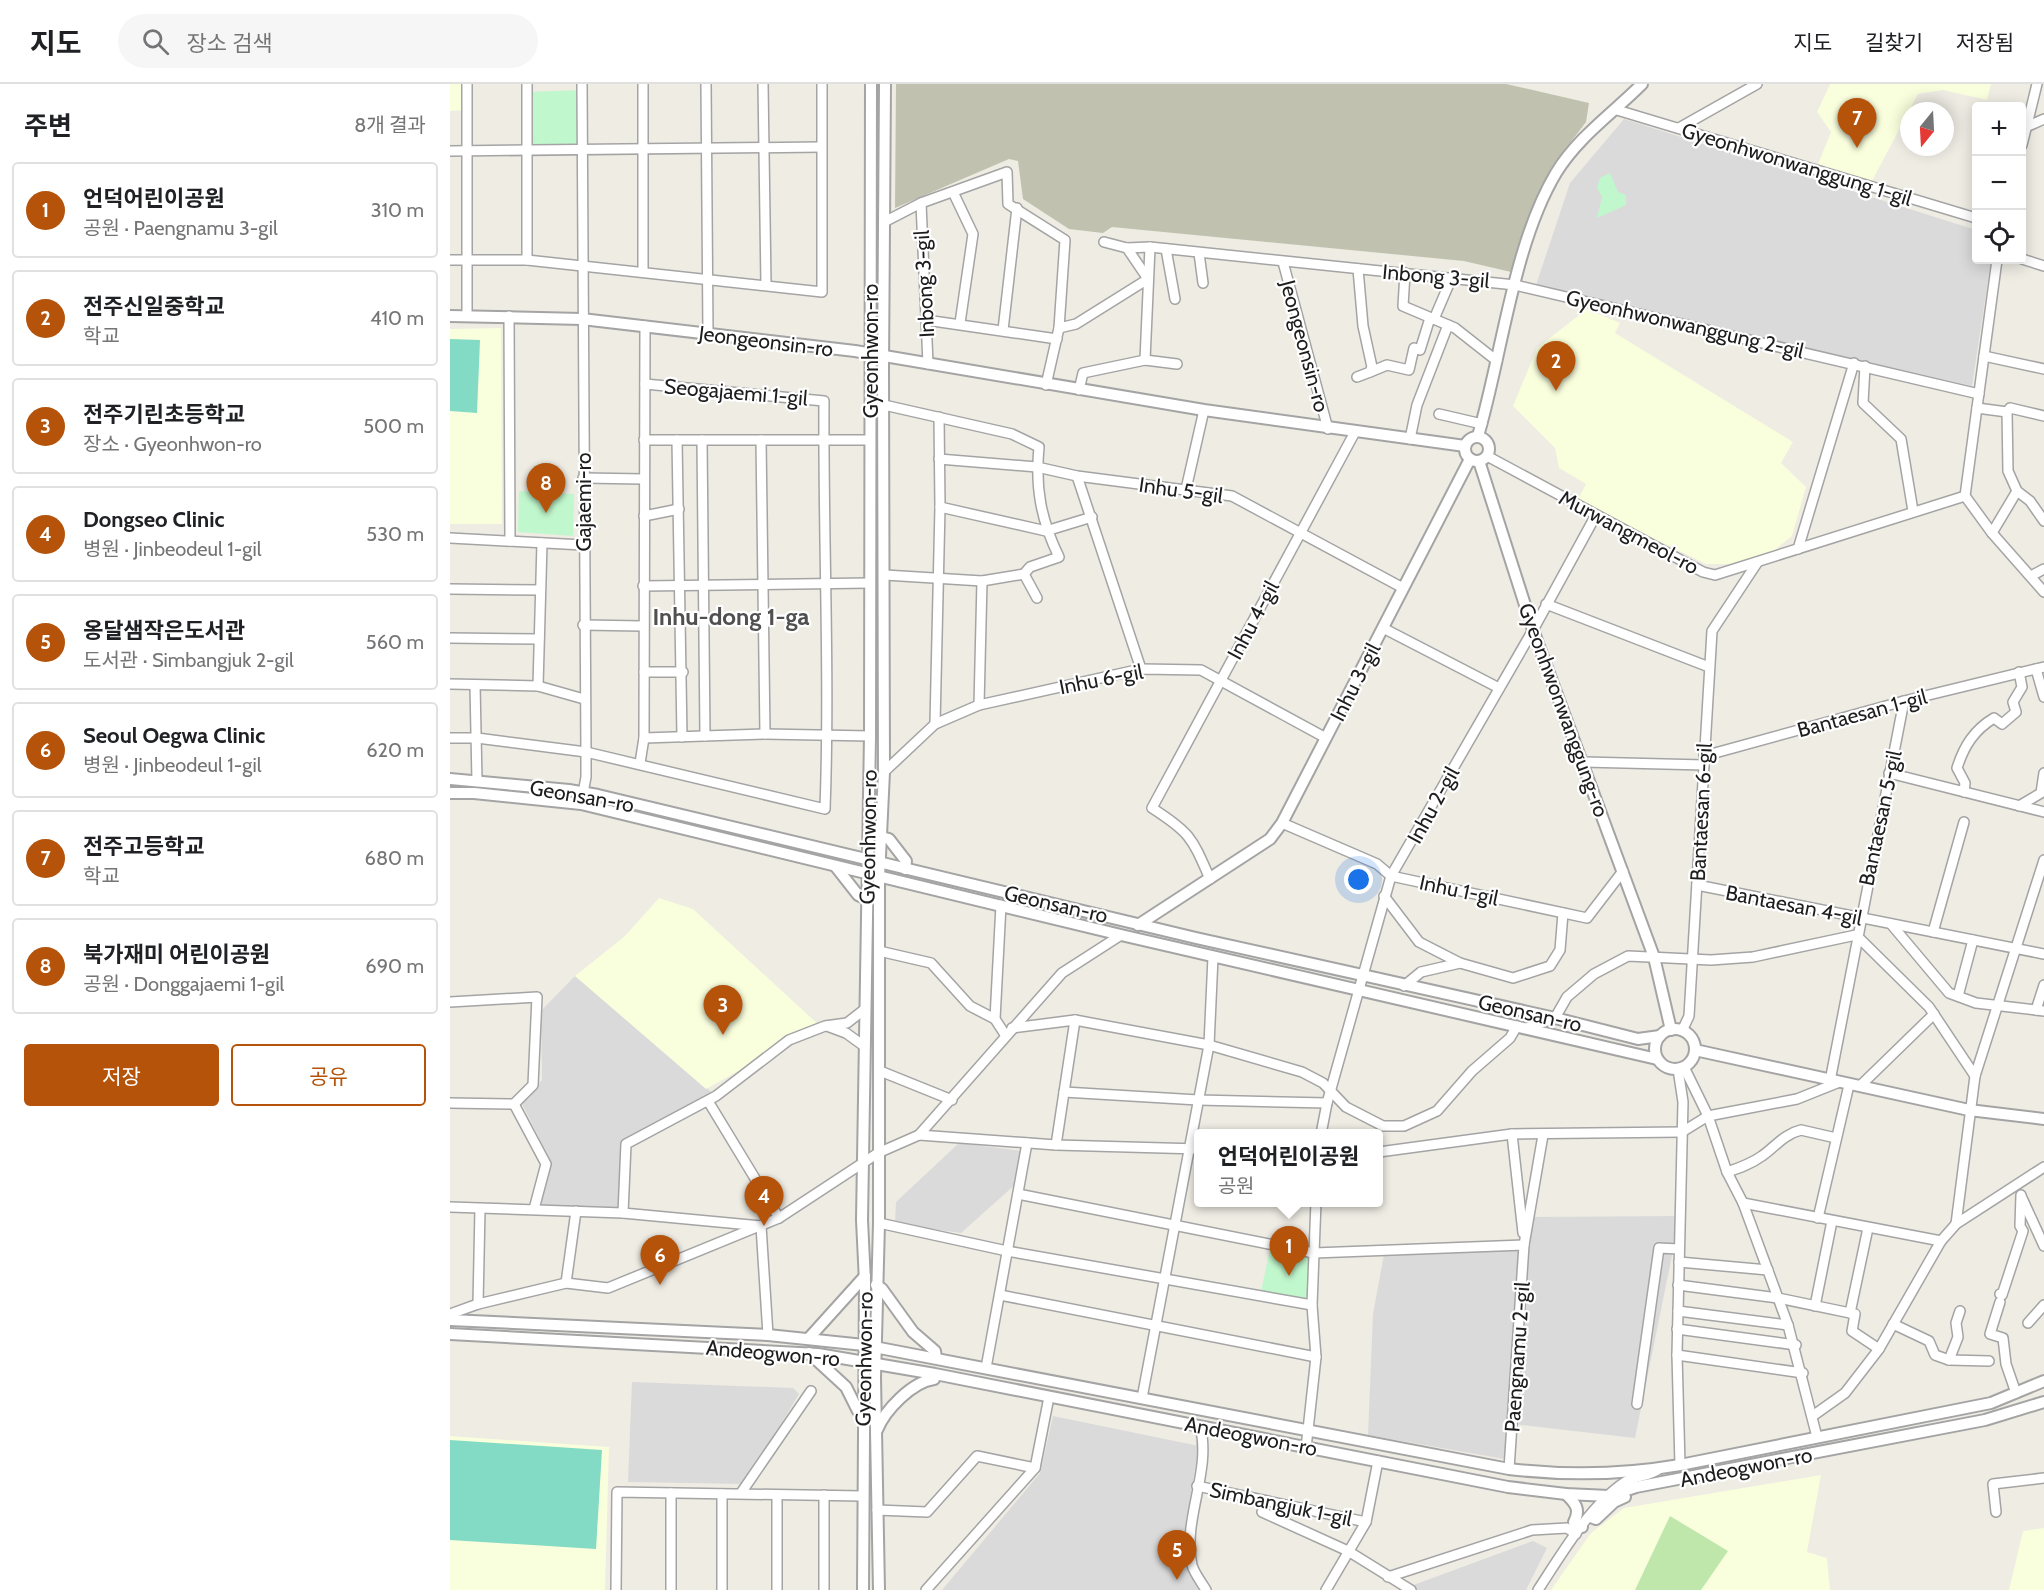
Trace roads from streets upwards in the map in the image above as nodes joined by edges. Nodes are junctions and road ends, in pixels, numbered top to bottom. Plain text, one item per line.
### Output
1 (467, 84) edge
2 (527, 84) edge
3 (582, 84) edge
4 (643, 84) edge
5 (706, 84) edge
6 (763, 84) edge
7 (822, 84) edge
8 (871, 84) edge
9 (885, 84) edge
10 (1642, 84) edge
11 (1757, 84) edge
12 (2037, 84) edge
13 (1617, 110) junction
14 (2044, 119) edge
15 (2026, 127) joint
16 (1679, 128) junction
17 (764, 147) junction
18 (821, 147) junction
19 (526, 148) junction
20 (642, 148) junction
21 (706, 148) junction
22 (582, 149) junction
23 (450, 150) edge
24 (466, 150) junction
25 (953, 192) junction
26 (921, 203) junction
27 (1017, 208) junction
28 (1972, 216) edge
29 (886, 221) junction
30 (1104, 242) dead end
31 (1150, 247) junction
32 (1127, 248) junction
33 (1166, 249) junction
34 (1198, 253) junction
35 (466, 259) junction
36 (450, 260) edge
37 (527, 260) junction
38 (2026, 260) edge
39 (1282, 262) junction
40 (1996, 264) edge
41 (582, 266) junction
42 (2044, 266) edge
43 (1358, 269) junction
44 (643, 272) junction
45 (1405, 273) junction
46 (1452, 277) junction
47 (708, 279) junction
48 (1148, 279) junction
49 (1203, 283) dead end
50 (766, 285) junction
51 (1515, 285) junction
52 (1175, 299) dead end
53 (450, 316) edge
54 (467, 316) junction
55 (509, 316) junction
56 (1432, 318) junction
57 (582, 319) junction
58 (926, 320) junction
59 (960, 323) junction
60 (1448, 325) junction
61 (645, 326) junction
62 (1059, 328) junction
63 (1003, 330) junction
64 (708, 334) junction
65 (1057, 339) junction
66 (870, 354) junction
67 (883, 356) junction
68 (1984, 356) junction
69 (1145, 360) junction
70 (1497, 361) junction
71 (1854, 363) junction
72 (928, 364) junction
73 (1177, 364) dead end
74 (1865, 366) junction
75 (2044, 369) edge
76 (1370, 372) junction
77 (1357, 376) dead end
78 (645, 384) junction
79 (1046, 385) junction
80 (1078, 390) junction
81 (1979, 394) junction
82 (884, 405) junction
83 (1977, 408) junction
84 (1204, 410) junction
85 (2007, 412) junction
86 (1439, 414) dead end
87 (2044, 416) edge
88 (939, 417) junction
89 (1482, 424) junction
90 (1328, 429) junction
91 (1354, 432) junction
92 (1478, 436) junction
93 (824, 439) junction
94 (1410, 439) junction
95 (644, 440) junction
96 (678, 440) junction
97 (702, 440) junction
98 (761, 440) junction
99 (870, 440) junction
100 (1465, 446) junction
101 (939, 459) junction
102 (1479, 459) junction
103 (1037, 466) junction
104 (1077, 476) junction
105 (583, 478) junction
106 (644, 479) junction
107 (1186, 489) junction
108 (2017, 490) junction
109 (1965, 496) junction
110 (940, 507) junction
111 (679, 509) junction
112 (1913, 511) junction
113 (1596, 515) junction
114 (644, 516) junction
115 (1092, 517) junction
116 (2044, 521) edge
117 (1046, 531) junction
118 (1992, 533) junction
119 (1299, 534) junction
120 (450, 538) edge
121 (510, 541) junction
122 (542, 543) junction
123 (583, 545) junction
124 (1798, 549) junction
125 (1757, 563) junction
126 (2044, 569) edge
127 (1024, 574) junction
128 (885, 575) junction
129 (2031, 576) junction
130 (938, 578) junction
131 (982, 581) junction
132 (762, 584) junction
133 (824, 584) junction
134 (869, 584) junction
135 (681, 585) junction
136 (704, 585) junction
137 (643, 586) junction
138 (1403, 588) junction
139 (450, 589) edge
140 (540, 590) junction
141 (2044, 592) edge
142 (1036, 598) dead end
143 (1546, 604) junction
144 (583, 625) junction
145 (642, 626) junction
146 (1383, 628) junction
147 (1533, 630) junction
148 (450, 638) edge
149 (539, 639) junction
150 (644, 666) junction
151 (1709, 667) junction
152 (2040, 668) edge
153 (1142, 669) junction
154 (682, 672) junction
155 (2019, 672) junction
156 (1220, 683) junction
157 (450, 684) edge
158 (475, 685) junction
159 (538, 686) junction
160 (1499, 688) junction
161 (2044, 697) edge
162 (584, 699) junction
163 (1904, 701) junction
164 (979, 705) junction
165 (935, 724) junction
166 (765, 735) junction
167 (705, 736) junction
168 (828, 736) junction
169 (870, 736) junction
170 (682, 737) junction
171 (450, 738) edge
172 (477, 738) junction
173 (644, 738) junction
174 (1326, 738) junction
175 (586, 752) junction
176 (1704, 761) junction
177 (1584, 762) junction
178 (640, 763) junction
179 (884, 772) junction
180 (2044, 772) edge
181 (1889, 773) junction
182 (450, 779) edge
183 (477, 781) junction
184 (583, 792) junction
185 (1964, 792) junction
186 (450, 794) edge
187 (581, 804) junction
188 (2019, 806) junction
189 (2044, 812) edge
190 (1964, 822) dead end
191 (1282, 824) junction
192 (881, 837) junction
193 (867, 860) junction
194 (2044, 860) edge
195 (880, 863) junction
196 (836, 867) junction
197 (905, 869) junction
198 (1623, 871) junction
199 (867, 874) junction
200 (1391, 876) junction
201 (879, 877) junction
202 (1210, 879) junction
203 (1697, 885) junction
204 (1384, 896) junction
205 (867, 899) junction
206 (1001, 905) junction
207 (1563, 913) junction
208 (1860, 918) junction
209 (1139, 924) junction
210 (1891, 924) junction
211 (1933, 932) junction
212 (1121, 935) junction
213 (1856, 935) junction
214 (1973, 940) junction
215 (2016, 948) junction
216 (879, 951) junction
217 (2044, 954) edge
218 (1213, 957) junction
219 (1654, 957) junction
220 (1692, 958) junction
221 (1460, 963) junction
222 (1363, 977) junction
223 (2044, 985) edge
224 (1404, 986) junction
225 (1359, 990) junction
226 (1954, 994) junction
227 (450, 1002) edge
228 (1998, 1005) junction
229 (865, 1009) junction
230 (2040, 1010) edge
231 (1934, 1014) junction
232 (1555, 1018) junction
233 (995, 1019) junction
234 (1075, 1020) junction
235 (1522, 1027) junction
236 (845, 1028) junction
237 (1677, 1030) junction
238 (1009, 1032) junction
239 (1660, 1036) junction
240 (1209, 1045) junction
241 (864, 1046) junction
242 (1695, 1050) junction
243 (1657, 1059) junction
244 (1681, 1068) junction
245 (880, 1071) junction
246 (1975, 1076) junction
247 (1834, 1082) junction
248 (1855, 1085) junction
249 (1330, 1090) junction
250 (1064, 1092) junction
251 (952, 1100) junction
252 (1198, 1100) junction
253 (708, 1101) junction
254 (1327, 1102) junction
255 (450, 1103) edge
256 (514, 1104) junction
257 (1969, 1110) junction
258 (1708, 1116) junction
259 (2044, 1119) edge
260 (1196, 1129) edge
261 (1322, 1129) edge
262 (1682, 1132) junction
263 (1512, 1134) junction
264 (919, 1135) junction
265 (1543, 1135) junction
266 (1836, 1138) junction
267 (1027, 1143) junction
268 (1056, 1145) junction
269 (1194, 1149) edge
270 (1383, 1151) edge
271 (878, 1153) junction
272 (864, 1162) junction
273 (2044, 1167) edge
274 (1727, 1172) junction
275 (2016, 1185) junction
276 (1018, 1194) junction
277 (2021, 1195) junction
278 (1743, 1203) junction
279 (450, 1207) edge
280 (1316, 1207) edge
281 (480, 1209) junction
282 (534, 1209) junction
283 (576, 1211) junction
284 (623, 1214) junction
285 (779, 1218) junction
286 (1818, 1218) junction
287 (1832, 1221) junction
288 (879, 1223) junction
289 (1956, 1224) junction
290 (1174, 1225) junction
291 (761, 1226) junction
292 (1868, 1228) junction
293 (1941, 1241) junction
294 (1524, 1245) junction
295 (2044, 1246) edge
296 (1679, 1250) junction
297 (1008, 1251) junction
298 (1314, 1253) junction
299 (1679, 1262) junction
300 (1768, 1270) junction
301 (865, 1276) junction
302 (1164, 1279) junction
303 (566, 1283) junction
304 (1678, 1285) junction
305 (876, 1286) junction
306 (1000, 1295) junction
307 (1778, 1298) junction
308 (478, 1304) junction
309 (1312, 1305) junction
310 (1815, 1306) junction
311 (2043, 1307) edge
312 (1678, 1311) junction
313 (1960, 1311) dead end
314 (1850, 1313) junction
315 (450, 1314) edge
316 (450, 1320) edge
317 (1155, 1323) junction
318 (2028, 1323) dead end
319 (1893, 1324) junction
320 (1788, 1325) junction
321 (1677, 1329) junction
322 (450, 1334) edge
323 (768, 1335) junction
324 (809, 1338) junction
325 (1796, 1345) junction
326 (870, 1346) junction
327 (1878, 1349) junction
328 (808, 1353) junction
329 (1677, 1355) junction
330 (1316, 1357) junction
331 (936, 1358) junction
332 (1948, 1360) junction
333 (1989, 1361) dead end
334 (864, 1362) junction
335 (876, 1364) junction
336 (986, 1368) junction
337 (1803, 1373) junction
338 (935, 1374) junction
339 (2044, 1381) edge
340 (811, 1391) dead end
341 (2016, 1393) junction
342 (1049, 1397) junction
343 (1142, 1398) junction
344 (2044, 1402) edge
345 (1637, 1404) dead end
346 (864, 1412) junction
347 (1814, 1415) junction
348 (1200, 1426) junction
349 (1309, 1431) junction
350 (876, 1433) junction
351 (1817, 1437) junction
352 (1306, 1448) junction
353 (1378, 1461) junction
354 (1680, 1465) junction
355 (1035, 1468) junction
356 (1509, 1469) junction
357 (1659, 1469) junction
358 (2044, 1478) edge
359 (1197, 1486) junction
360 (1636, 1488) junction
361 (670, 1493) junction
362 (741, 1493) junction
363 (722, 1494) junction
364 (1566, 1494) junction
365 (777, 1495) junction
366 (824, 1495) junction
367 (862, 1496) junction
368 (1609, 1496) junction
369 (877, 1510) junction
370 (1262, 1512) dead end
371 (1996, 1512) dead end
372 (1591, 1517) junction
373 (1366, 1522) junction
374 (1579, 1531) junction
375 (1348, 1551) junction
376 (1388, 1577) junction
377 (722, 1587) edge
378 (616, 1588) edge
379 (671, 1588) edge
380 (777, 1589) edge
381 (824, 1589) edge
382 (863, 1590) edge
383 (879, 1590) edge
384 (926, 1590) edge
385 (1206, 1590) edge
386 (1326, 1590) edge
387 (1411, 1590) edge
388 (1538, 1590) edge

1 - 24 street
2 - 19 street
3 - 22 street, Gajaemi-ro
4 - 20 street
5 - 21 street
6 - 17 street
7 - 18 street
8 - 66 street, Gyeonhwon-ro
9 - 29 street, Gyeonhwon-ro
10 - 13 street
11 - 16 street
12 - 15 street
13 - 16 street, Gyeonhwonwanggung 1-gil
13 - 51 street
14 - 15 street
16 - 28 street, Gyeonhwonwanggung 1-gil
17 - 18 street
17 - 21 street
17 - 50 street
18 - 50 street
19 - 22 street
19 - 24 street
19 - 37 street
20 - 21 street
20 - 22 street
20 - 44 street
21 - 47 street
22 - 41 street, Gajaemi-ro
23 - 24 street
24 - 35 street
25 - 26 street, Inbong 3-gil
25 - 27 street, Inbong 3-gil
25 - 59 street, Inbong 3-gil
26 - 29 street, Inbong 3-gil
26 - 58 street, Inbong 3-gil
27 - 62 street
27 - 63 street, Inbong 3-gil
29 - 67 street, Gyeonhwon-ro
30 - 32 street, Inbong 3-gil
31 - 32 street, Inbong 3-gil
31 - 33 street, Inbong 3-gil
31 - 48 street
32 - 48 street
33 - 34 street, Inbong 3-gil
33 - 52 street
34 - 39 street, Inbong 3-gil
34 - 49 street
35 - 36 street
35 - 37 street
35 - 54 street
37 - 41 street
38 - 42 street
39 - 43 street, Inbong 3-gil
39 - 90 street, Jeongeonsin-ro
40 - 68 street
41 - 44 street
41 - 57 street, Gajaemi-ro
43 - 45 street, Inbong 3-gil
43 - 76 street, Inbong 3-gil
44 - 47 street
45 - 46 street, Inbong 3-gil
45 - 56 street
46 - 51 street, Inbong 3-gil
46 - 56 street
47 - 50 street
47 - 64 street
48 - 62 street
48 - 69 street
51 - 70 street
51 - 71 street, Gyeonhwonwanggung 2-gil
53 - 54 street, Jeongeonsin-ro
54 - 55 street, Jeongeonsin-ro
55 - 57 street, Jeongeonsin-ro
55 - 121 street
56 - 60 street
56 - 76 street
57 - 61 street, Jeongeonsin-ro
57 - 105 street, Gajaemi-ro
58 - 59 street
58 - 72 street, Inbong 3-gil
59 - 63 street
60 - 70 street
60 - 94 street
61 - 64 street, Jeongeonsin-ro
61 - 78 street, Seogajaemi 1-gil
62 - 65 street
63 - 65 street
64 - 66 street, Jeongeonsin-ro
65 - 79 street
66 - 67 street, Jeongeonsin-ro
66 - 99 street, Gyeonhwon-ro
67 - 72 street, Jeongeonsin-ro
67 - 82 street, Gyeonhwon-ro
68 - 75 street
68 - 81 street
69 - 73 street
69 - 80 street
70 - 89 street
71 - 74 street, Gyeonhwonwanggung 2-gil
71 - 124 street
72 - 79 street, Jeongeonsin-ro
74 - 81 street, Gyeonhwonwanggung 2-gil
74 - 112 street
76 - 77 street
78 - 93 street, Seogajaemi 1-gil
78 - 95 street, Seogajaemi 1-gil
79 - 80 street, Jeongeonsin-ro
80 - 84 street, Jeongeonsin-ro
81 - 83 street
82 - 88 street
82 - 128 street, Gyeonhwon-ro
83 - 85 street
83 - 109 street
84 - 90 street, Jeongeonsin-ro
84 - 107 street
85 - 87 street
85 - 108 street
86 - 89 street
88 - 101 street
88 - 103 street
89 - 92 street
90 - 91 street, Jeongeonsin-ro
91 - 94 street, Jeongeonsin-ro
91 - 119 street, Inhu 4-gil
92 - 100 street
92 - 102 street
93 - 98 street, Seogajaemi 1-gil
93 - 99 street, Seogajaemi 1-gil
93 - 133 street, Seogajaemi 1-gil
94 - 100 street, Jeongeonsin-ro
95 - 96 street, Seogajaemi 1-gil
95 - 106 street, Seogajaemi 1-gil
96 - 97 street, Seogajaemi 1-gil
96 - 111 street
97 - 98 street, Seogajaemi 1-gil
97 - 136 street
98 - 132 street
99 - 134 street, Gyeonhwon-ro
100 - 102 street
101 - 103 street, Inhu 5-gil
101 - 110 street
102 - 113 street, Murwangmeol-ro
102 - 138 street, Inhu 3-gil
102 - 147 street, Gyeonhwonwanggung-ro
103 - 104 street, Inhu 5-gil
103 - 117 street
104 - 107 street, Inhu 5-gil
104 - 115 street
105 - 106 street
105 - 123 street, Gajaemi-ro
106 - 114 street, Seogajaemi 1-gil
107 - 119 street, Inhu 5-gil
108 - 116 street
108 - 118 street
109 - 112 street, Murwangmeol-ro
109 - 118 street
110 - 117 street
110 - 130 street
111 - 114 street
111 - 135 street
112 - 124 street, Murwangmeol-ro
113 - 125 street, Murwangmeol-ro
113 - 143 street, Inhu 2-gil
114 - 137 street, Seogajaemi 1-gil
115 - 117 street
115 - 153 street
117 - 127 street
118 - 129 street
119 - 138 street, Inhu 5-gil
119 - 156 street, Inhu 4-gil
120 - 121 street
121 - 122 street
122 - 123 street
122 - 140 street
123 - 144 street, Gajaemi-ro
124 - 125 street, Murwangmeol-ro
125 - 151 street, Bantaesan 6-gil
126 - 129 street
127 - 131 street
127 - 142 street
128 - 130 street
128 - 179 street, Gyeonhwon-ro
129 - 141 street
130 - 131 street
130 - 165 street
131 - 164 street
132 - 133 street
132 - 136 street
132 - 166 street
133 - 134 street
133 - 168 street, Seogajaemi 1-gil
134 - 169 street, Gyeonhwon-ro
135 - 136 street
135 - 137 street
135 - 154 street
136 - 167 street
137 - 145 street, Seogajaemi 1-gil
138 - 146 street, Inhu 3-gil
139 - 140 street
140 - 149 street
143 - 147 street, Inhu 2-gil
143 - 151 street
144 - 145 street
144 - 162 street, Gajaemi-ro
145 - 150 street, Seogajaemi 1-gil
146 - 160 street
146 - 174 street, Inhu 3-gil
147 - 160 street, Inhu 2-gil
147 - 177 street, Gyeonhwonwanggung-ro
148 - 149 street
149 - 159 street
150 - 154 street
150 - 173 street, Seogajaemi 1-gil
151 - 176 street, Bantaesan 6-gil
152 - 155 street, Bantaesan 1-gil
152 - 161 street, Bantaesan 1-gil
153 - 156 street, Inhu 6-gil
153 - 164 street, Inhu 6-gil
154 - 170 street
155 - 163 street, Bantaesan 1-gil
155 - 185 street
156 - 174 street, Inhu 6-gil
156 - 202 street, Inhu 4-gil
157 - 158 street
158 - 159 street
158 - 172 street
159 - 162 street
160 - 200 street, Inhu 2-gil
162 - 175 street, Gajaemi-ro
163 - 176 street, Bantaesan 1-gil
163 - 181 street, Bantaesan 5-gil
164 - 165 street, Inhu 6-gil
165 - 179 street, Inhu 6-gil
166 - 167 street
166 - 168 street
167 - 170 street
168 - 169 street
168 - 178 street, Seogajaemi 1-gil
169 - 193 street, Gyeonhwon-ro
170 - 173 street
171 - 172 street
172 - 175 street
172 - 183 street
173 - 178 street, Seogajaemi 1-gil
174 - 191 street, Inhu 3-gil
175 - 178 street
175 - 184 street, Gajaemi-ro
176 - 177 street, Bantaesan 1-gil
176 - 203 street, Bantaesan 6-gil
177 - 198 street, Gyeonhwonwanggung-ro
179 - 192 street, Gyeonhwon-ro
180 - 188 street
181 - 185 street
181 - 208 street, Bantaesan 5-gil
182 - 183 street, Geonsan-ro
183 - 184 street, Geonsan-ro
184 - 187 street, Gajaemi-ro
184 - 193 street, Geonsan-ro
185 - 188 street
186 - 187 street, Geonsan-ro
187 - 196 street, Geonsan-ro
188 - 189 street
190 - 211 street
191 - 200 street, Inhu 1-gil
191 - 202 street, Inhu 3-gil
192 - 195 street, Gyeonhwon-ro
192 - 197 street
193 - 195 street, Geonsan-ro
193 - 199 street, Gyeonhwon-ro
194 - 215 street
195 - 197 street, Geonsan-ro
195 - 201 street, Gyeonhwon-ro
196 - 199 street, Geonsan-ro
196 - 205 street
197 - 209 street, Geonsan-ro
198 - 207 street, Inhu 1-gil
198 - 219 street, Gyeonhwonwanggung-ro
199 - 201 street, Geonsan-ro
199 - 205 street, Gyeonhwon-ro
200 - 204 street, Inhu 2-gil
200 - 207 street, Inhu 1-gil
201 - 206 street, Geonsan-ro
201 - 216 street, Gyeonhwon-ro
202 - 209 street, Inhu 3-gil
203 - 208 street, Bantaesan 4-gil
203 - 220 street, Bantaesan 6-gil
204 - 221 street
204 - 222 street, Inhu 2-gil
205 - 229 street, Gyeonhwon-ro
206 - 212 street, Geonsan-ro
206 - 233 street, Geonsan-ro
207 - 221 street
208 - 210 street, Bantaesan 4-gil
208 - 213 street, Bantaesan 5-gil
209 - 212 street, Inhu 3-gil
209 - 222 street, Geonsan-ro
210 - 211 street, Bantaesan 4-gil
210 - 226 street, Bantaesan 4-gil
211 - 214 street, Bantaesan 4-gil
212 - 218 street, Geonsan-ro
212 - 238 street
213 - 220 street
213 - 231 street
213 - 247 street, Bantaesan 5-gil
214 - 215 street, Bantaesan 4-gil
214 - 226 street
215 - 217 street, Bantaesan 4-gil
215 - 228 street
216 - 233 street
216 - 245 street, Gyeonhwon-ro
218 - 225 street, Geonsan-ro
218 - 240 street
219 - 220 street
219 - 232 street
219 - 237 street, Gyeonhwonwanggung-ro
220 - 237 street, Bantaesan 6-gil
221 - 224 street
222 - 224 street, Geonsan-ro
222 - 225 street, Inhu 2-gil
223 - 230 street
224 - 232 street, Geonsan-ro
225 - 235 street, Geonsan-ro
225 - 249 street, Inhu 2-gil
226 - 228 street
227 - 256 street
228 - 230 street
228 - 246 street
229 - 236 street
229 - 241 street, Gyeonhwon-ro
231 - 246 street
231 - 248 street
232 - 235 street
232 - 239 street, Geonsan-ro
233 - 238 street
234 - 238 street, Geonsan-ro
234 - 240 street, Geonsan-ro
234 - 250 street
235 - 243 street, Geonsan-ro
235 - 249 street, Geonsan-ro
236 - 241 street
236 - 253 street
237 - 239 street, Geonsan-ro
237 - 242 street
238 - 251 street
239 - 243 street
240 - 249 street, Geonsan-ro
240 - 252 street
241 - 272 street, Gyeonhwon-ro
242 - 244 street
242 - 247 street
243 - 244 street, Geonsan-ro
244 - 258 street
244 - 262 street
245 - 251 street
245 - 271 street, Gyeonhwon-ro
246 - 257 street
247 - 248 street
247 - 258 street
248 - 257 street
248 - 266 street
249 - 254 street, Inhu 2-gil
250 - 252 street
250 - 268 street
251 - 264 street
252 - 254 street
252 - 260 street
253 - 284 street
253 - 285 street
254 - 261 street, Inhu 2-gil
255 - 256 street
256 - 282 street
257 - 259 street
257 - 289 street
258 - 262 street
258 - 274 street
262 - 265 street
262 - 296 street
263 - 265 street
263 - 270 street
263 - 294 street, Paengnamu 2-gil
264 - 267 street
264 - 271 street
265 - 294 street, Paengnamu 2-gil
266 - 274 street
266 - 286 street
267 - 268 street
267 - 276 street
268 - 269 street
269 - 290 street
271 - 272 street
271 - 288 street, Gyeonhwon-ro
272 - 285 street
272 - 301 street, Gyeonhwon-ro
273 - 275 street
274 - 278 street
275 - 277 street
275 - 289 street
276 - 290 street
276 - 297 street
277 - 295 street
277 - 341 street
278 - 286 street
278 - 300 street
279 - 281 street
280 - 298 street
281 - 282 street
281 - 308 street
282 - 283 street
283 - 284 street
283 - 303 street
284 - 291 street
285 - 291 street
286 - 287 street
287 - 292 street
287 - 310 street
288 - 297 street
288 - 305 street, Gyeonhwon-ro
289 - 293 street
290 - 298 street
290 - 302 street
291 - 303 street
291 - 323 street
292 - 293 street
292 - 314 street
293 - 319 street
294 - 298 street
294 - 356 street, Paengnamu 2-gil
296 - 299 street
296 - 345 street
297 - 302 street
297 - 306 street
298 - 309 street
299 - 300 street
299 - 304 street
300 - 307 street
301 - 324 street
301 - 326 street, Gyeonhwon-ro
302 - 309 street
302 - 317 street
303 - 308 street
304 - 307 street
304 - 312 street
305 - 326 street, Gyeonhwon-ro
305 - 331 street
306 - 317 street
306 - 336 street
307 - 310 street
307 - 320 street
308 - 315 street
309 - 330 street
310 - 314 street
311 - 318 street
312 - 320 street
312 - 321 street
313 - 332 street
314 - 327 street
316 - 323 street, Andeogwon-ro
317 - 330 street
317 - 343 street
319 - 327 street
319 - 332 street
320 - 325 street
321 - 325 street
321 - 329 street
322 - 328 street, Andeogwon-ro
323 - 324 street, Andeogwon-ro
324 - 326 street, Andeogwon-ro
325 - 337 street
326 - 331 street, Andeogwon-ro
326 - 334 street, Gyeonhwon-ro
326 - 335 street, Gyeonhwon-ro
327 - 347 street
328 - 334 street, Andeogwon-ro
328 - 346 street
329 - 337 street
329 - 354 street
330 - 349 street
331 - 336 street, Andeogwon-ro
332 - 333 street
334 - 335 street, Andeogwon-ro
334 - 346 street, Gyeonhwon-ro
335 - 338 street, Andeogwon-ro
335 - 350 street, Gyeonhwon-ro
336 - 343 street, Andeogwon-ro
337 - 347 street
338 - 342 street, Andeogwon-ro
338 - 350 street
339 - 341 street, Andeogwon-ro
340 - 362 street
341 - 351 street, Andeogwon-ro
342 - 348 street, Andeogwon-ro
342 - 355 street
343 - 349 street, Andeogwon-ro
344 - 360 street, Andeogwon-ro
346 - 367 street, Gyeonhwon-ro
347 - 351 street
348 - 352 street, Andeogwon-ro
348 - 359 street
349 - 352 street
349 - 356 street, Andeogwon-ro
350 - 369 street, Gyeonhwon-ro
351 - 354 street, Andeogwon-ro
352 - 353 street, Andeogwon-ro
353 - 364 street, Andeogwon-ro
353 - 373 street, Simbangjuk 1-gil
354 - 357 street, Andeogwon-ro
355 - 369 street
355 - 384 street
356 - 357 street, Andeogwon-ro
357 - 368 street
358 - 371 street
359 - 373 street, Simbangjuk 1-gil
359 - 385 street
360 - 368 street, Andeogwon-ro
360 - 372 street
361 - 363 street
361 - 378 street
361 - 379 street
362 - 363 street
362 - 365 street
363 - 377 street
364 - 368 street, Andeogwon-ro
364 - 374 street
365 - 366 street
365 - 380 street
366 - 367 street
366 - 381 street
367 - 382 street, Gyeonhwon-ro
368 - 372 street
369 - 383 street, Gyeonhwon-ro
370 - 375 street, Simbangjuk 1-gil
372 - 374 street
373 - 375 street, Simbangjuk 1-gil
374 - 376 street
374 - 388 street
375 - 376 street, Simbangjuk 1-gil
375 - 386 street, Simbangjuk 1-gil
376 - 387 street, Simbangjuk 1-gil

